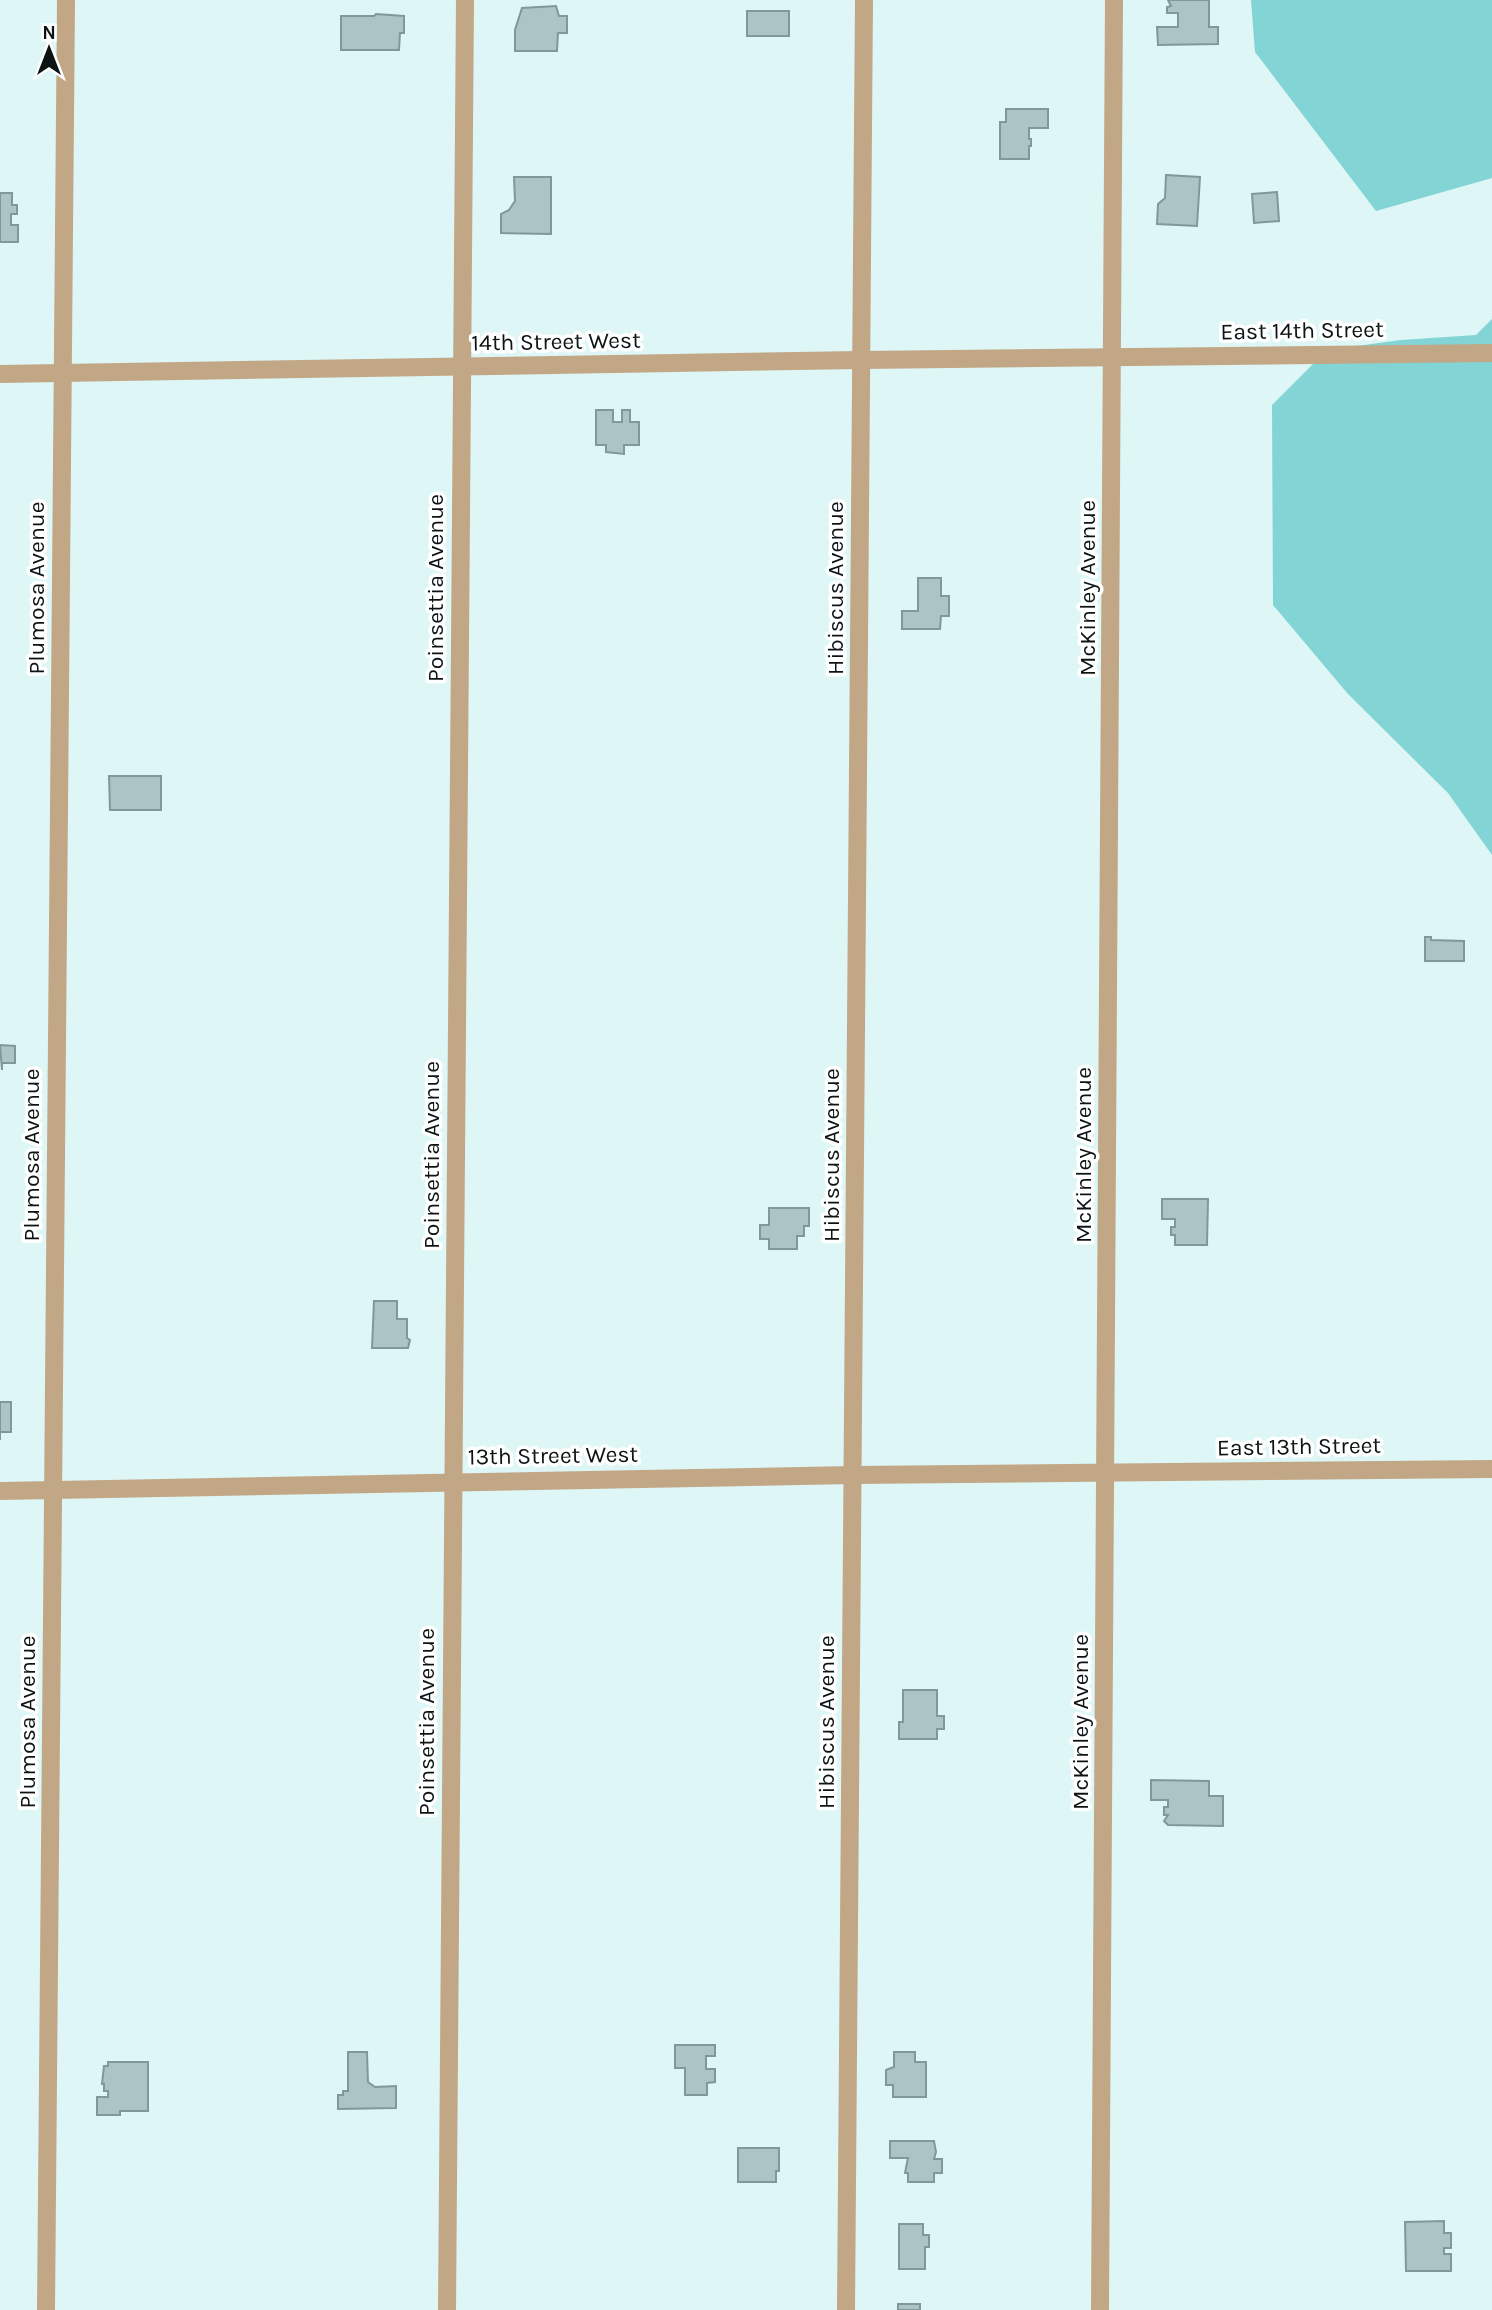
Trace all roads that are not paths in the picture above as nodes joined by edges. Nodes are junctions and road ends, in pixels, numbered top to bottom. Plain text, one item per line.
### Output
1 (66, 0) edge
2 (465, 0) edge
3 (864, 0) edge
4 (1114, 0) edge
5 (1492, 353) edge
6 (1112, 357) junction
7 (861, 360) junction
8 (462, 367) junction
9 (64, 373) junction
10 (0, 374) edge
11 (1492, 1469) edge
12 (1106, 1473) junction
13 (853, 1475) junction
14 (453, 1481) junction
15 (53, 1490) junction
16 (0, 1491) edge
17 (47, 2310) edge
18 (447, 2310) edge
19 (846, 2310) edge
20 (1100, 2310) edge

1 - 9 street, Plumosa Avenue
2 - 8 street, Poinsettia Avenue
3 - 7 street, Hibiscus Avenue
4 - 6 street, McKinley Avenue
5 - 6 street, East 14th Street
6 - 7 street, 14th Street West
6 - 12 street, McKinley Avenue
7 - 8 street, 14th Street West
7 - 13 street, Hibiscus Avenue
8 - 9 street, 14th Street West
8 - 14 street, Poinsettia Avenue
9 - 10 street, 14th Street West
9 - 15 street, Plumosa Avenue
11 - 12 street, East 13th Street
12 - 13 street, 13th Street West
12 - 20 street, McKinley Avenue
13 - 14 street, 13th Street West
13 - 19 street, Hibiscus Avenue
14 - 15 street, 13th Street West
14 - 18 street, Poinsettia Avenue
15 - 16 street, 13th Street West
15 - 17 street, Plumosa Avenue

